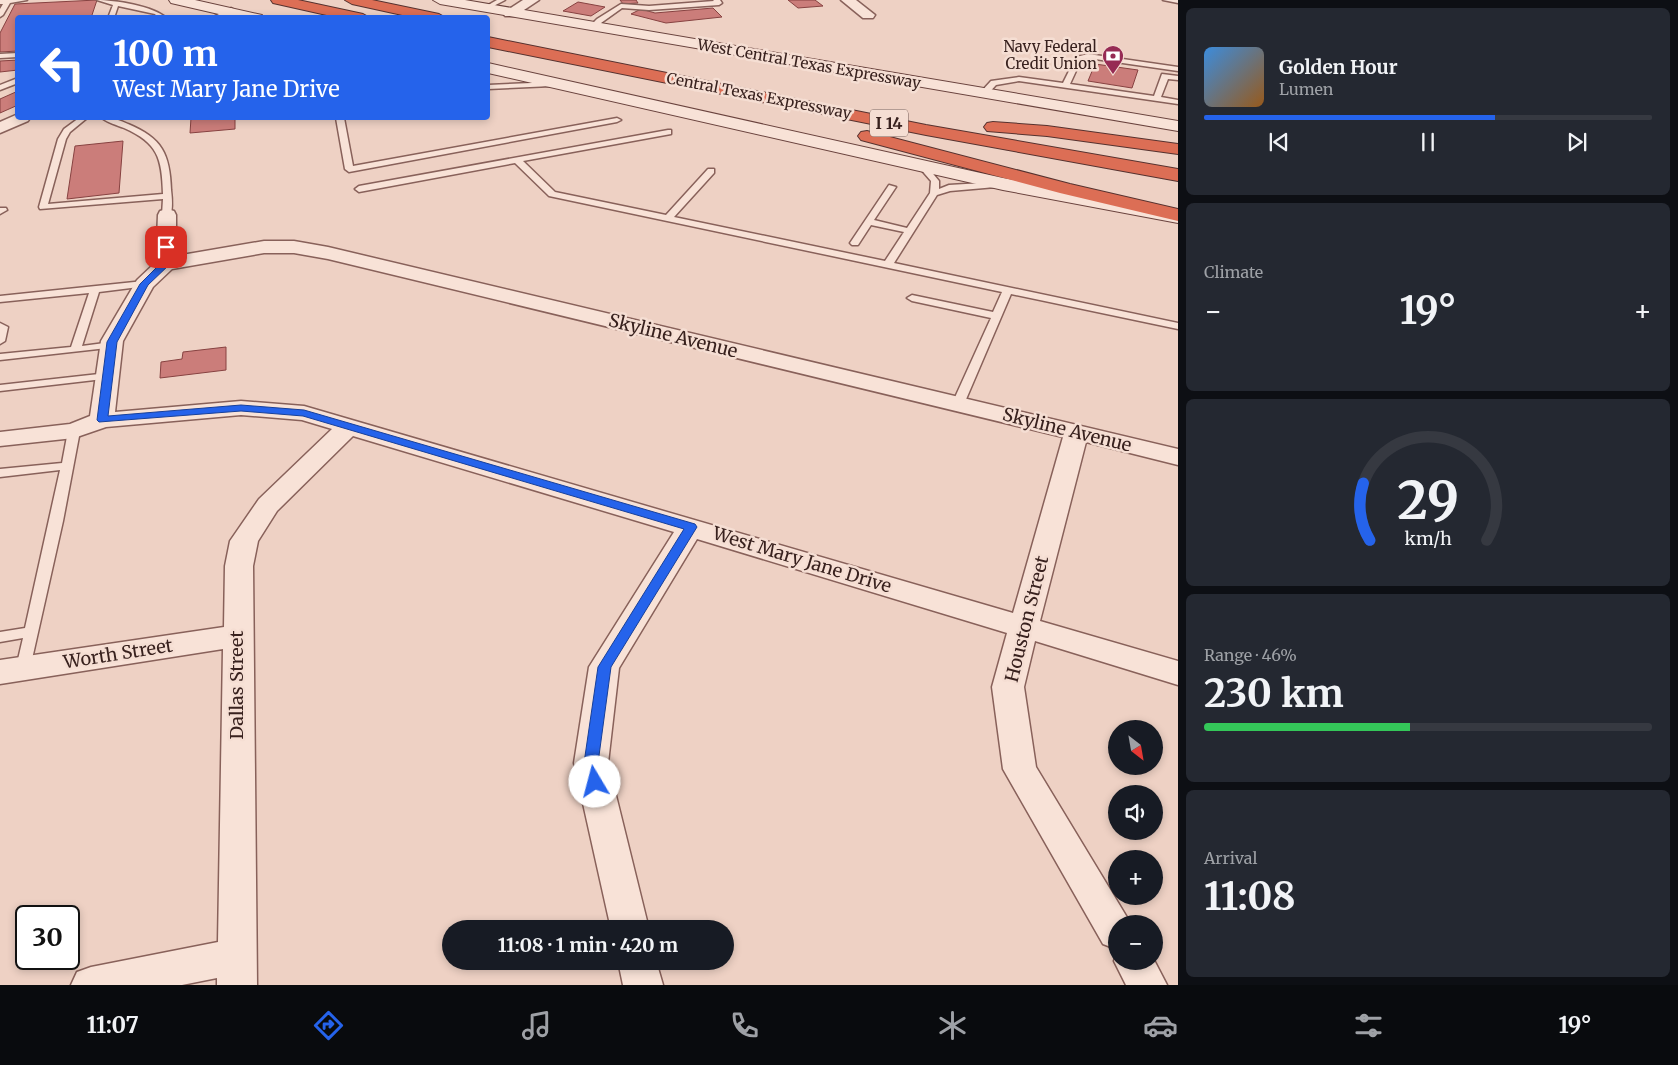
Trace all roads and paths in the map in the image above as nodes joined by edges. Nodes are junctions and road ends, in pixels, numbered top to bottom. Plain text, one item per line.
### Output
1 (24, 0) edge
2 (100, 0) edge
3 (176, 0) edge
4 (278, 0) edge
5 (352, 0) edge
6 (441, 0) edge
7 (532, 0) edge
8 (716, 0) edge
9 (848, 0) edge
10 (1166, 0) edge
11 (5, 1) edge
12 (1178, 1) edge
13 (116, 4) junction
14 (506, 6) edge
15 (0, 15) edge
16 (113, 15) edge
17 (159, 15) edge
18 (224, 15) edge
19 (349, 15) edge
20 (424, 15) edge
21 (868, 15) dead end
22 (490, 27) edge
23 (592, 27) junction
24 (490, 42) edge
25 (15, 48) edge
26 (0, 49) edge
27 (15, 55) edge
28 (0, 56) edge
29 (602, 65) junction
30 (1178, 69) edge
31 (496, 75) edge
32 (15, 76) edge
33 (0, 77) edge
34 (1178, 78) edge
35 (15, 81) edge
36 (1066, 84) junction
37 (0, 88) edge
38 (983, 94) junction
39 (1157, 99) junction
40 (1178, 102) edge
41 (18, 120) edge
42 (81, 120) edge
43 (110, 120) edge
44 (340, 120) edge
45 (617, 120) dead end
46 (1178, 126) edge
47 (993, 127) junction
48 (0, 128) edge
49 (668, 132) dead end
50 (1178, 149) edge
51 (1178, 159) edge
52 (517, 160) junction
53 (440, 163) junction
54 (922, 166) junction
55 (711, 171) dead end
56 (1178, 175) edge
57 (1003, 184) junction
58 (892, 187) dead end
59 (359, 189) dead end
60 (934, 193) junction
61 (167, 206) junction
62 (1178, 216) edge
63 (667, 219) junction
64 (868, 222) junction
65 (910, 231) junction
66 (855, 243) dead end
67 (166, 264) junction
68 (888, 265) junction
69 (144, 284) junction
70 (95, 289) junction
71 (1008, 290) junction
72 (912, 298) dead end
73 (0, 299) edge
74 (996, 316) junction
75 (0, 326) edge
76 (1178, 326) edge
77 (0, 340) edge
78 (112, 345) junction
79 (75, 350) junction
80 (0, 358) edge
81 (108, 376) junction
82 (0, 388) edge
83 (958, 404) junction
84 (102, 420) junction
85 (0, 423) edge
86 (349, 426) junction
87 (74, 431) junction
88 (1076, 433) junction
89 (0, 439) edge
90 (1178, 457) edge
91 (67, 466) junction
92 (0, 473) edge
93 (691, 527) junction
94 (1023, 626) junction
95 (31, 632) junction
96 (237, 636) junction
97 (0, 637) edge
98 (11, 670) edge
99 (1178, 673) edge
100 (1108, 918) edge
101 (628, 920) edge
102 (639, 970) edge
103 (1138, 970) edge
104 (237, 971) edge
105 (91, 985) edge
106 (643, 985) edge
107 (1147, 985) edge

1 - 11 lane
2 - 13 lane
3 - 18 main road
4 - 19 highway
5 - 20 highway
6 - 14 main road, West Central Texas Expressway
7 - 14 street
8 - 23 lane
9 - 21 street
10 - 12 lane
11 - 15 lane
13 - 16 lane
13 - 17 lane
14 - 23 main road, West Central Texas Expressway
22 - 47 highway, Central Texas Expressway / I 14
23 - 38 main road, West Central Texas Expressway
24 - 29 highway, Central Texas Expressway / I 14
25 - 26 lane
27 - 28 lane
29 - 56 highway, Central Texas Expressway / I 14
29 - 62 highway
30 - 36 lane
31 - 54 main road
32 - 33 lane
34 - 39 lane
35 - 37 lane
36 - 38 lane
36 - 39 lane
38 - 46 main road, West Central Texas Expressway
39 - 40 lane
41 - 48 street
42 - 61 lane
43 - 61 lane
44 - 53 lane
45 - 53 lane
47 - 50 highway
47 - 51 highway, Central Texas Expressway / I 14
49 - 52 lane
52 - 53 lane
52 - 63 lane
53 - 59 lane
54 - 57 main road
54 - 60 lane
55 - 63 lane
57 - 60 lane
57 - 62 main road
58 - 64 lane
60 - 65 lane
61 - 67 street
63 - 68 lane
64 - 65 lane
64 - 66 lane
65 - 68 lane
67 - 69 street
67 - 83 street, Skyline Avenue
68 - 71 lane
69 - 70 lane
69 - 78 street
70 - 73 lane
70 - 79 lane
71 - 74 lane
71 - 76 lane
72 - 74 lane
74 - 83 lane
75 - 77 lane
78 - 79 lane
78 - 81 street
79 - 80 lane
81 - 82 lane
81 - 84 street
83 - 88 street, Skyline Avenue
84 - 85 street, West Mary Jane Drive
84 - 86 street, West Mary Jane Drive
84 - 87 street, West Mary Jane Drive
86 - 93 street, West Mary Jane Drive
86 - 96 street, Dallas Street
87 - 89 street, West Mary Jane Drive
87 - 91 lane
88 - 90 street, Skyline Avenue
88 - 94 street, Houston Street
91 - 92 lane
91 - 95 lane
93 - 94 street, West Mary Jane Drive
93 - 101 street
94 - 99 street, West Mary Jane Drive
94 - 100 street, Houston Street
95 - 97 lane
95 - 98 lane
96 - 98 street, Worth Street
96 - 104 street, Dallas Street
102 - 106 street
103 - 107 street
104 - 105 street

